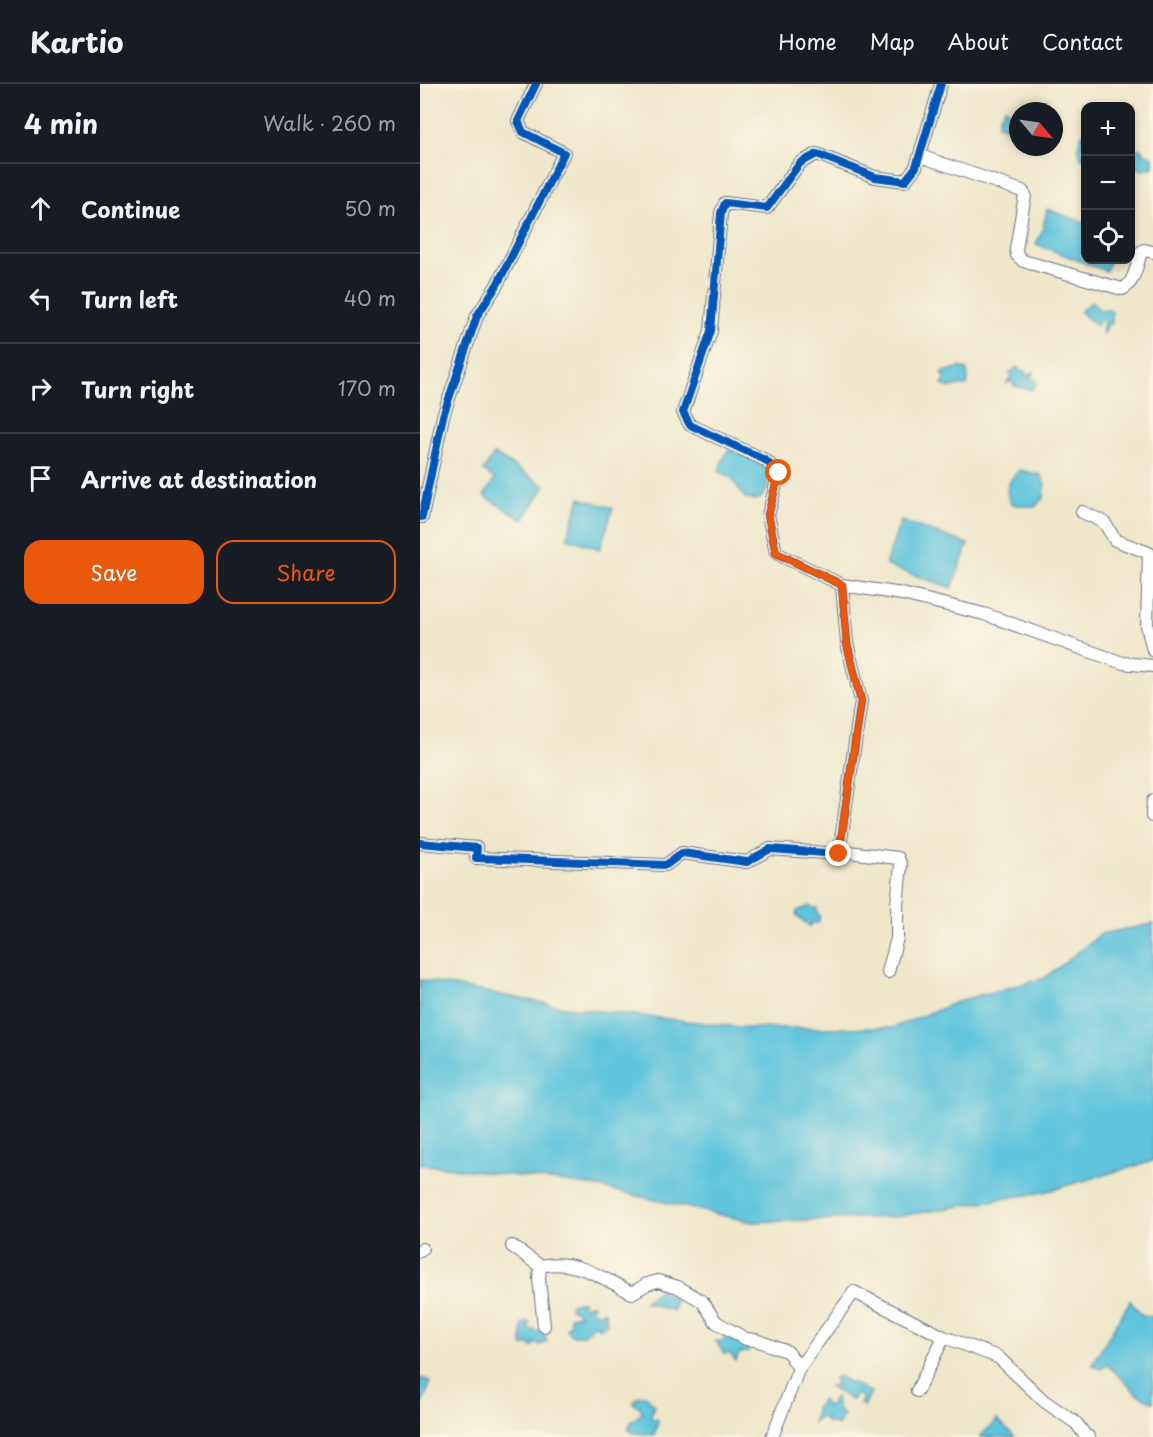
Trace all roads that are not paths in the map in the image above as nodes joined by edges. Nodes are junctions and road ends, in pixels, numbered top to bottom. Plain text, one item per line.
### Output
1 (536, 84) edge
2 (942, 84) edge
3 (920, 156) junction
4 (1153, 252) edge
5 (1082, 512) dead end
6 (420, 517) edge
7 (842, 585) junction
8 (1151, 590) edge
9 (1153, 650) edge
10 (1153, 666) edge
11 (1153, 801) edge
12 (1152, 816) edge
13 (420, 843) edge
14 (840, 848) junction
15 (888, 972) dead end
16 (513, 1246) dead end
17 (540, 1266) junction
18 (544, 1326) dead end
19 (944, 1337) junction
20 (799, 1368) junction
21 (917, 1391) dead end
22 (772, 1437) edge
23 (1089, 1437) edge

1 - 6 street
2 - 3 street
3 - 4 street
3 - 7 street
5 - 8 street
7 - 10 street
7 - 14 street
8 - 9 street
11 - 12 street
13 - 14 street
14 - 15 street
16 - 17 street
17 - 18 street
17 - 20 street
19 - 20 street
19 - 21 street
19 - 23 street
20 - 22 street

